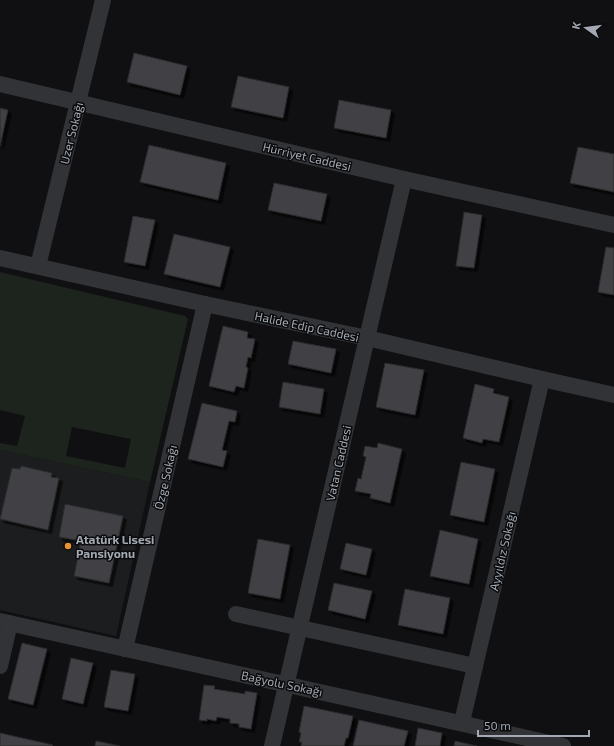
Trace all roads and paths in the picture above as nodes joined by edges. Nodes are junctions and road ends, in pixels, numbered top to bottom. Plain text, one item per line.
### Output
1 (103, 0) edge
2 (0, 84) edge
3 (78, 103) junction
4 (404, 179) junction
5 (614, 225) edge
6 (0, 258) edge
7 (38, 266) junction
8 (205, 304) junction
9 (367, 338) junction
10 (542, 380) junction
11 (614, 395) edge
12 (236, 614) dead end
13 (5, 622) edge
14 (299, 629) junction
15 (125, 649) junction
16 (0, 666) edge
17 (475, 666) junction
18 (286, 685) junction
19 (462, 722) junction
20 (272, 746) edge
21 (563, 746) edge

1 - 3 street, Uzer Sokağı
2 - 3 street, Hürriyet Caddesi
3 - 4 street, Hürriyet Caddesi
3 - 7 street, Uzer Sokağı
4 - 5 street, Hürriyet Caddesi
4 - 9 street, Vatan Caddesi
6 - 7 street, Halide Edip Caddesi
7 - 8 street, Halide Edip Caddesi
8 - 9 street, Halide Edip Caddesi
8 - 15 street, Özge Sokağı
9 - 10 street, Halide Edip Caddesi
9 - 14 street, Vatan Caddesi
10 - 11 street, Halide Edip Caddesi
10 - 17 street, Ayyıldız Sokağı
12 - 14 street
13 - 15 street, Bağyolu Sokağı
13 - 16 street
14 - 17 street
14 - 18 street, Vatan Caddesi
15 - 18 street, Bağyolu Sokağı
17 - 19 street, Ayyıldız Sokağı
18 - 19 street, Bağyolu Sokağı
18 - 20 street, Vatan Caddesi
19 - 21 street, Bağyolu Sokağı

